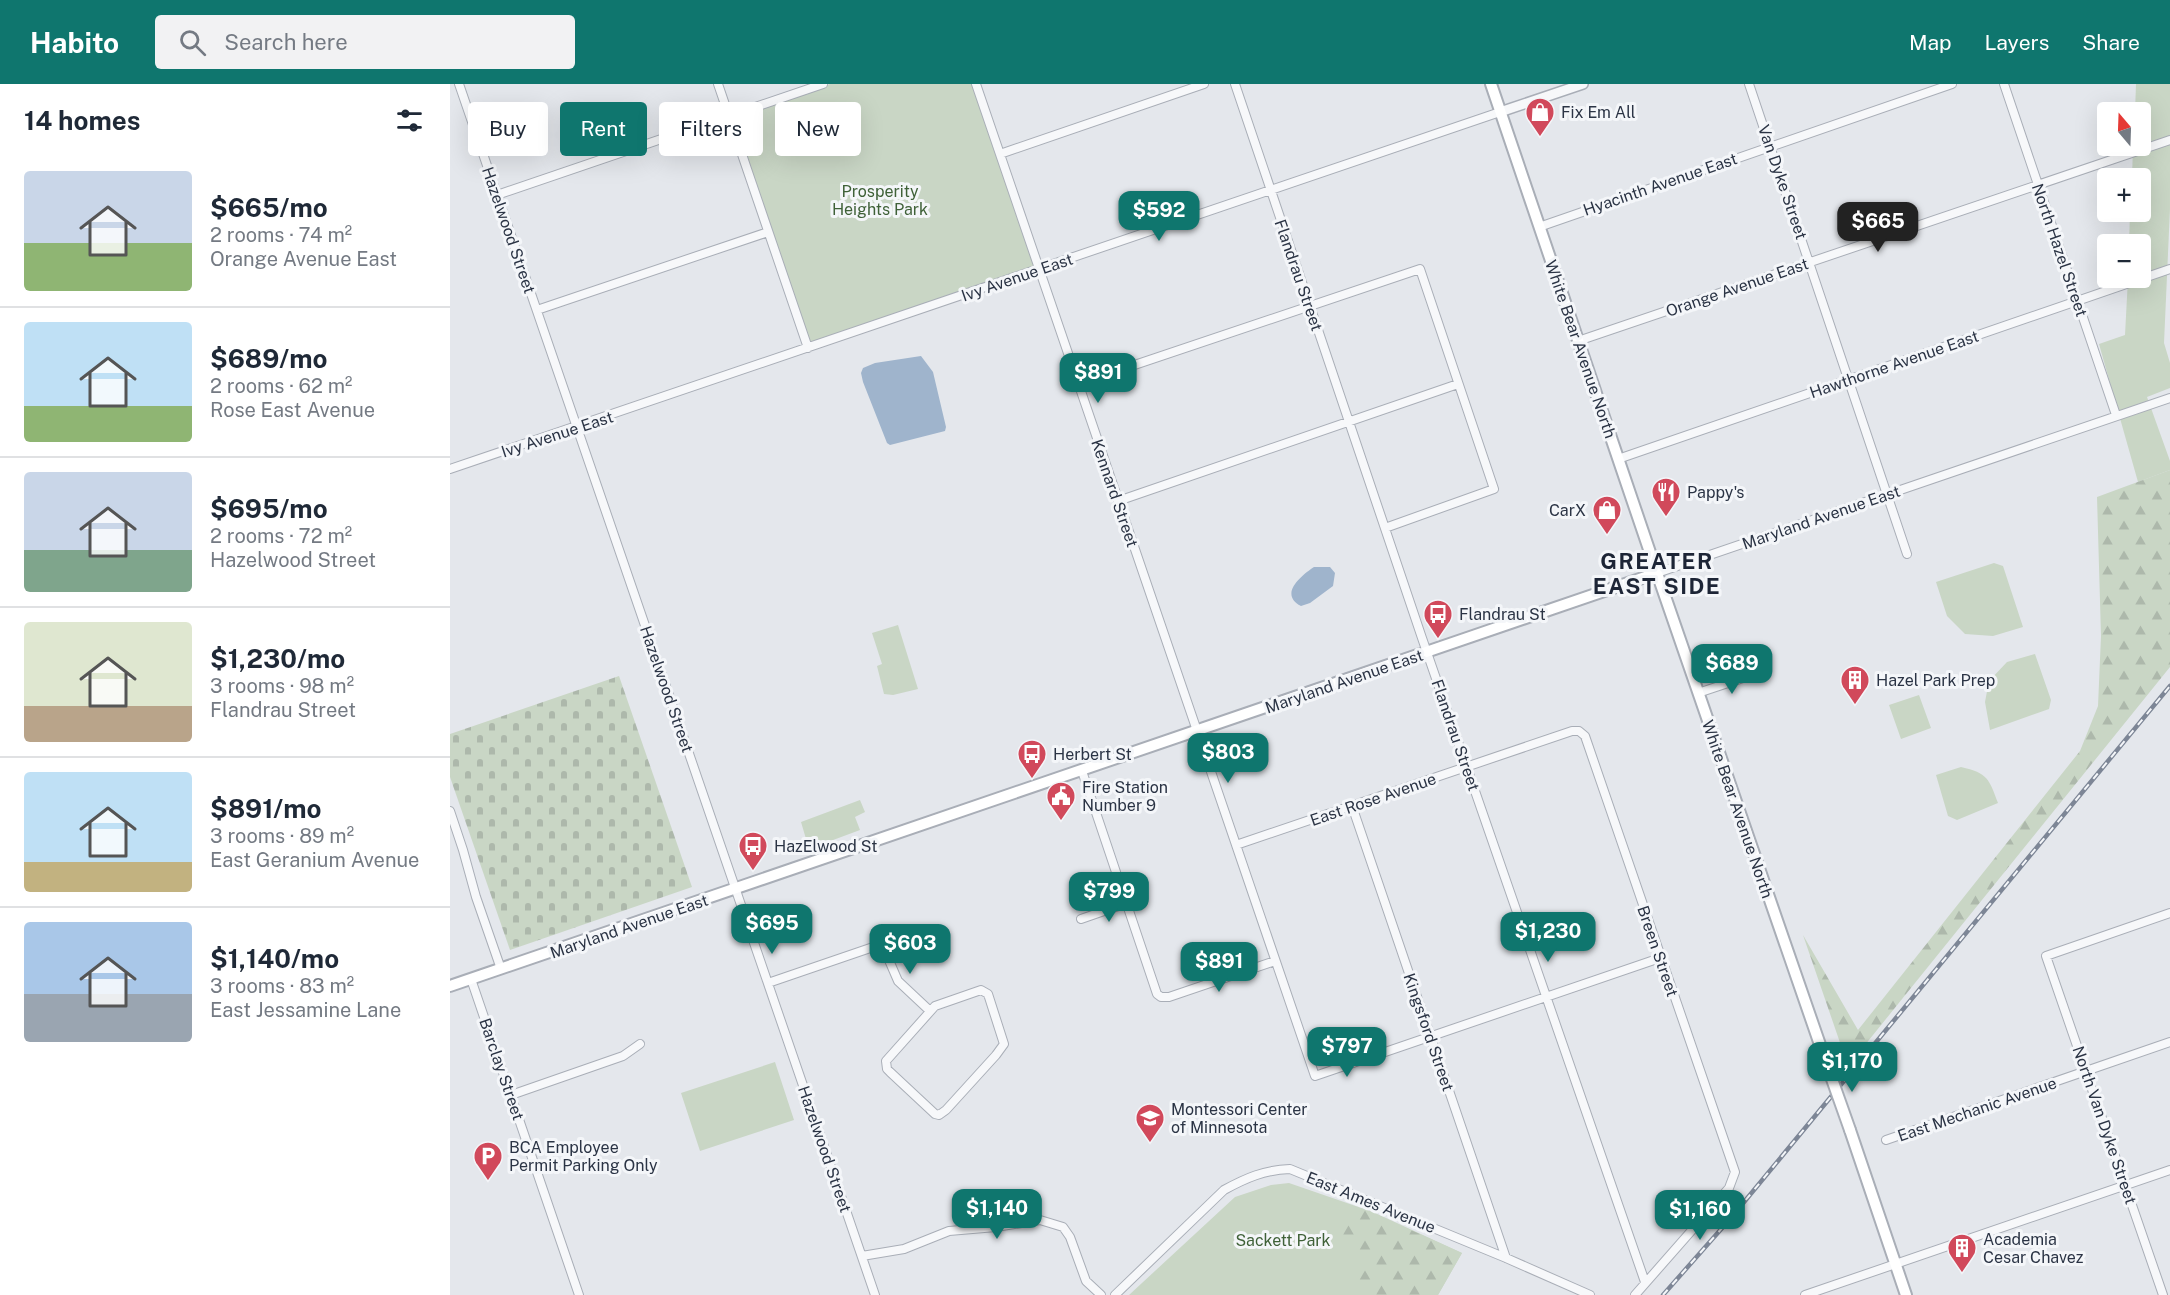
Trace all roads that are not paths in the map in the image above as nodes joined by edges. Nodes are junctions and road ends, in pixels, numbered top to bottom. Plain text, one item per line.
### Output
1 (459, 84) edge
2 (718, 84) edge
3 (823, 84) edge
4 (976, 84) edge
5 (1204, 84) edge
6 (1235, 84) edge
7 (1491, 84) edge
8 (1583, 84) edge
9 (1749, 84) edge
10 (1952, 84) edge
11 (2004, 84) edge
12 (724, 102) edge
13 (763, 104) edge
14 (1500, 112) junction
15 (659, 140) edge
16 (2170, 140) edge
17 (1770, 146) junction
18 (1000, 154) junction
19 (742, 156) edge
20 (2038, 184) junction
21 (1271, 191) junction
22 (497, 195) junction
23 (1539, 227) junction
24 (768, 232) junction
25 (1810, 262) junction
26 (2170, 269) edge
27 (1039, 270) junction
28 (2077, 301) junction
29 (1310, 306) junction
30 (537, 310) junction
31 (1578, 341) junction
32 (808, 348) junction
33 (1849, 380) junction
34 (1078, 384) junction
35 (1458, 384) junction
36 (2170, 398) edge
37 (2116, 415) junction
38 (1349, 422) junction
39 (577, 427) junction
40 (1618, 459) junction
41 (450, 469) edge
42 (1888, 495) junction
43 (1118, 501) junction
44 (1385, 528) junction
45 (1907, 554) dead end
46 (1657, 573) junction
47 (1427, 652) junction
48 (1758, 673) dead end
49 (1698, 693) junction
50 (1197, 731) junction
51 (1579, 731) joint
52 (1467, 767) junction
53 (1082, 771) junction
54 (1352, 806) junction
55 (450, 811) edge
56 (1236, 845) junction
57 (736, 889) junction
58 (1127, 903) junction
59 (2170, 913) edge
60 (1082, 919) dead end
61 (1660, 958) junction
62 (1275, 961) junction
63 (501, 969) junction
64 (471, 979) junction
65 (768, 983) junction
66 (450, 986) edge
67 (1546, 997) junction
68 (930, 1011) junction
69 (1431, 1036) junction
70 (2170, 1042) edge
71 (640, 1044) dead end
72 (2086, 1071) junction
73 (511, 1095) junction
74 (1886, 1140) dead end
75 (2170, 1170) edge
76 (2125, 1185) junction
77 (861, 1256) junction
78 (1506, 1258) junction
79 (1895, 1264) junction
80 (1645, 1282) junction
81 (579, 1295) edge
82 (875, 1295) edge
83 (1101, 1295) edge
84 (1115, 1295) edge
85 (1590, 1295) edge
86 (1635, 1295) edge
87 (1805, 1295) edge
88 (1906, 1295) edge
89 (2163, 1295) edge

1 - 22 street, Hazelwood Street
2 - 12 street
3 - 13 street
4 - 18 street, Kennard Street
5 - 18 street
6 - 21 street, Flandrau Street
7 - 14 main road, White Bear Avenue North
8 - 14 street, Ivy Avenue East
9 - 17 street, Van Dyke Street
10 - 17 street, Hyacinth Avenue East
11 - 20 street, North Hazel Street
14 - 21 street, Ivy Avenue East
14 - 23 main road, White Bear Avenue North
15 - 22 street
16 - 20 street, Orange Avenue East
17 - 23 street, Hyacinth Avenue East
17 - 25 street, Van Dyke Street
18 - 27 street, Kennard Street
19 - 24 street
20 - 25 street, Orange Avenue East
20 - 28 street, North Hazel Street
21 - 27 street, Ivy Avenue East
21 - 29 street, Flandrau Street
22 - 30 street, Hazelwood Street
23 - 31 main road, White Bear Avenue North
24 - 30 street
24 - 32 street
25 - 31 street, Orange Avenue East
25 - 33 street, Van Dyke Street
26 - 28 street, Hawthorne Avenue East
27 - 32 street, Ivy Avenue East
27 - 34 street, Kennard Street
28 - 33 street, Hawthorne Avenue East
28 - 37 street, North Hazel Street
29 - 34 street
29 - 35 street
29 - 38 street, Flandrau Street
30 - 39 street, Hazelwood Street
31 - 40 main road, White Bear Avenue North
32 - 39 street, Ivy Avenue East
33 - 40 street, Hawthorne Avenue East
33 - 42 street, Van Dyke Street
34 - 43 street, Kennard Street
35 - 38 street
35 - 44 street
36 - 37 street, Maryland Avenue East
37 - 42 street, Maryland Avenue East
38 - 43 street
38 - 44 street, Flandrau Street
39 - 41 street, Ivy Avenue East
39 - 57 street, Hazelwood Street
40 - 46 main road, White Bear Avenue North
42 - 45 street, Van Dyke Street
42 - 46 street, Maryland Avenue East
43 - 50 street, Kennard Street
44 - 47 street, Flandrau Street
46 - 47 main road, Maryland Avenue East
46 - 49 main road, White Bear Avenue North
47 - 50 main road, Maryland Avenue East
47 - 52 street, Flandrau Street
48 - 49 street
49 - 79 main road, White Bear Avenue North, bridge
50 - 53 main road, Maryland Avenue East
50 - 56 street, Kennard Street
51 - 52 street, East Rose Avenue
51 - 61 street, Breen Street
52 - 54 street, East Rose Avenue
52 - 67 street, Flandrau Street
53 - 57 main road, Maryland Avenue East
53 - 58 street
54 - 56 street, East Rose Avenue
54 - 69 street, Kingsford Street
55 - 63 street
56 - 62 street, Kennard Street
57 - 63 main road, Maryland Avenue East
57 - 65 street, Hazelwood Street
58 - 60 street
58 - 62 street
59 - 72 street, North Van Dyke Street
61 - 67 street
61 - 80 street, Breen Street
62 - 69 street, Kennard Street
63 - 64 main road, Maryland Avenue East
64 - 66 main road, Maryland Avenue East
64 - 73 street, Barclay Street
65 - 68 street
65 - 77 street, Hazelwood Street
67 - 69 street
67 - 80 street, Flandrau Street
68 - 68 street
69 - 78 street, Kingsford Street
70 - 72 street, East Mechanic Avenue
71 - 73 street
72 - 74 street, East Mechanic Avenue
72 - 76 street, North Van Dyke Street
73 - 81 street, Barclay Street
75 - 76 street
76 - 79 street
76 - 89 street, North Van Dyke Street
77 - 82 street, Hazelwood Street
77 - 83 street
78 - 84 street, East Ames Avenue
78 - 85 street, East Ames Avenue
79 - 87 street
79 - 88 main road, White Bear Avenue North
80 - 86 street

